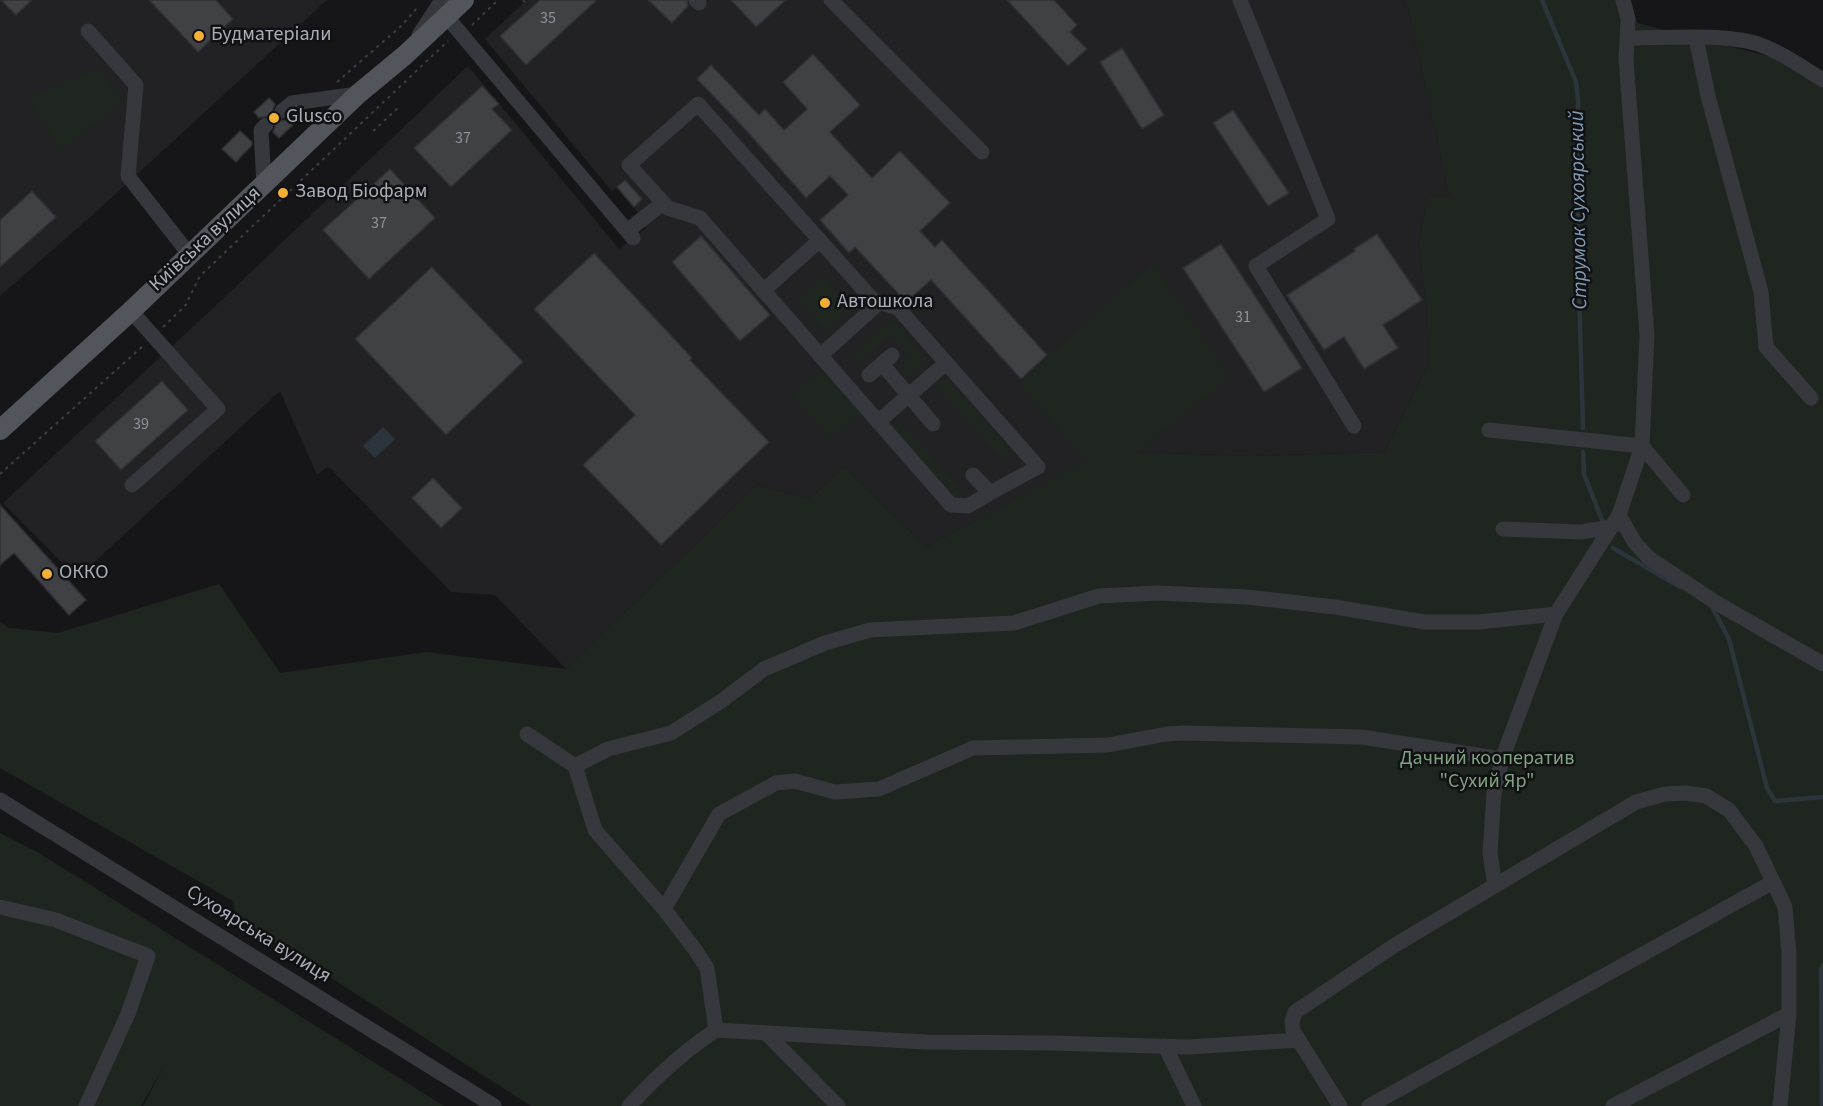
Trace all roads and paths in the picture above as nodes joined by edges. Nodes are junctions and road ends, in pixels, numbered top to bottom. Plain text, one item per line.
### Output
1 (425, 0) edge
2 (464, 0) edge
3 (498, 0) edge
4 (523, 0) edge
5 (831, 0) edge
6 (1240, 0) edge
7 (1623, 0) edge
8 (528, 6) dead end
9 (444, 8) edge
10 (88, 31) dead end
11 (461, 34) junction
12 (1627, 38) junction
13 (1696, 38) junction
14 (1823, 80) edge
15 (358, 94) junction
16 (321, 99) junction
17 (400, 106) dead end
18 (282, 111) dead end
19 (266, 125) dead end
20 (373, 131) dead end
21 (982, 152) dead end
22 (264, 184) junction
23 (663, 203) junction
24 (820, 240) junction
25 (189, 254) junction
26 (763, 291) junction
27 (880, 302) junction
28 (131, 311) junction
29 (154, 336) junction
30 (820, 356) junction
31 (946, 363) junction
32 (869, 375) dead end
33 (908, 395) junction
34 (1811, 398) dead end
35 (2, 422) edge
36 (878, 422) junction
37 (933, 424) dead end
38 (1354, 426) dead end
39 (1489, 430) dead end
40 (1642, 446) junction
41 (0, 474) edge
42 (974, 475) dead end
43 (132, 485) dead end
44 (990, 493) junction
45 (1683, 495) dead end
46 (1615, 521) junction
47 (1503, 529) dead end
48 (1556, 614) junction
49 (1823, 664) edge
50 (527, 734) dead end
51 (1502, 759) junction
52 (575, 766) junction
53 (0, 800) edge
54 (1773, 882) junction
55 (1495, 886) junction
56 (0, 907) edge
57 (664, 909) junction
58 (1789, 1014) junction
59 (716, 1030) junction
60 (766, 1033) junction
61 (1299, 1040) junction
62 (1165, 1046) junction
63 (86, 1106) edge
64 (494, 1106) edge
65 (629, 1106) edge
66 (838, 1106) edge
67 (1194, 1106) edge
68 (1340, 1106) edge
69 (1369, 1106) edge
70 (1613, 1106) edge
71 (1780, 1106) edge

1 - 16 path
2 - 9 main road, Київська вулиця
3 - 11 path
4 - 8 path
5 - 21 street
6 - 38 street
7 - 12 street
9 - 11 street
9 - 15 main road, Київська вулиця
10 - 25 street
11 - 23 street
11 - 29 path
12 - 13 street
12 - 40 street
13 - 14 street
13 - 34 street
15 - 16 street
15 - 22 main road, Київська вулиця
16 - 18 street
17 - 20 path
19 - 22 street
22 - 25 main road, Київська вулиця
23 - 24 street
23 - 26 street
24 - 26 street
24 - 27 street
25 - 28 main road, Київська вулиця
26 - 30 street
27 - 30 street
27 - 31 street
28 - 29 street
28 - 35 main road, Київська вулиця
29 - 41 path
29 - 43 street
30 - 36 street
31 - 33 street
31 - 44 street
32 - 33 street
33 - 36 street
33 - 37 street
36 - 44 street
39 - 40 street
40 - 45 street
40 - 46 street
42 - 44 street
46 - 47 street
46 - 48 street
46 - 49 street
48 - 51 street
48 - 52 street
50 - 52 street
51 - 55 street
51 - 57 street
52 - 57 street
53 - 64 street, Сухоярська вулиця
54 - 55 street
54 - 58 street
54 - 69 street
55 - 61 street
56 - 63 street
57 - 59 street
58 - 70 street
58 - 71 street
59 - 60 street
59 - 65 street
60 - 62 street
60 - 66 street
61 - 62 street
61 - 68 street
62 - 67 street

